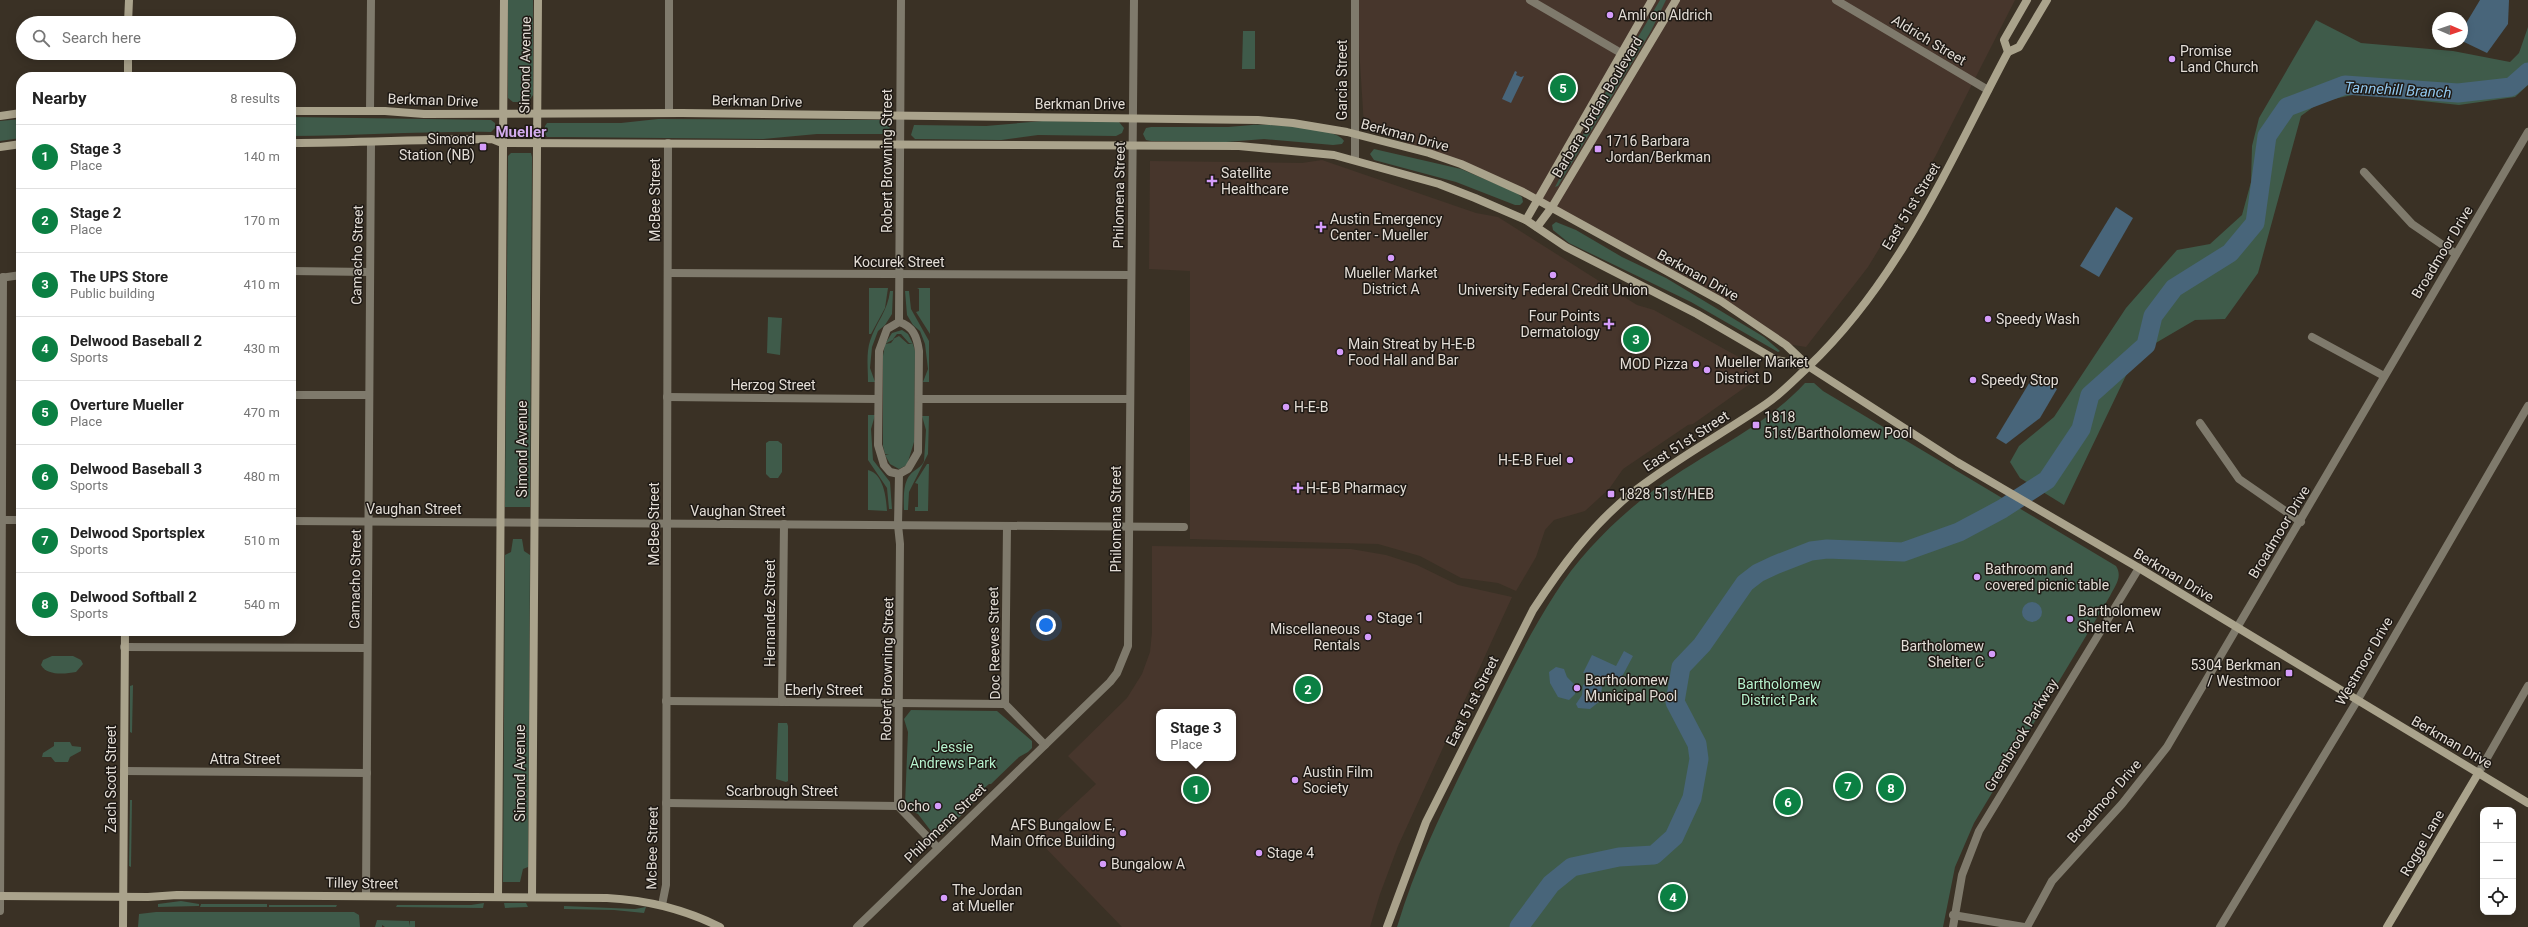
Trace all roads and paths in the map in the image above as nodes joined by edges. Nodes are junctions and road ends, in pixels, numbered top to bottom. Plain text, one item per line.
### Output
1 (129, 0) edge
2 (371, 0) edge
3 (504, 0) edge
4 (538, 0) edge
5 (669, 0) edge
6 (902, 0) edge
7 (1134, 0) edge
8 (1355, 0) edge
9 (1530, 0) edge
10 (1652, 0) edge
11 (1676, 0) edge
12 (1836, 0) edge
13 (2027, 0) edge
14 (2046, 0) edge
15 (128, 16) edge
16 (2008, 52) junction
17 (1621, 53) junction
18 (128, 60) edge
19 (128, 72) edge
20 (1988, 90) junction
21 (296, 111) edge
22 (370, 111) junction
23 (503, 113) junction
24 (537, 113) junction
25 (669, 113) junction
26 (16, 114) edge
27 (0, 116) edge
28 (900, 116) junction
29 (1134, 118) junction
30 (2528, 132) edge
31 (1356, 134) junction
32 (296, 142) edge
33 (502, 142) junction
34 (371, 143) junction
35 (537, 143) junction
36 (668, 143) junction
37 (900, 143) junction
38 (2526, 143) edge
39 (16, 145) edge
40 (1133, 145) junction
41 (0, 147) edge
42 (1355, 160) junction
43 (2364, 172) dead end
44 (1538, 200) junction
45 (1552, 207) junction
46 (1526, 220) junction
47 (1537, 227) junction
48 (2456, 254) junction
49 (296, 271) edge
50 (369, 272) junction
51 (668, 273) junction
52 (900, 275) junction
53 (1131, 275) junction
54 (16, 276) edge
55 (1, 277) edge
56 (899, 322) junction
57 (2312, 337) dead end
58 (1808, 366) junction
59 (2384, 376) junction
60 (296, 395) edge
61 (369, 395) junction
62 (667, 397) junction
63 (878, 399) junction
64 (919, 399) junction
65 (1129, 399) junction
66 (2528, 406) edge
67 (2200, 423) dead end
68 (898, 474) junction
69 (1, 520) edge
70 (16, 520) edge
71 (296, 521) edge
72 (368, 522) junction
73 (501, 522) junction
74 (2301, 522) junction
75 (534, 523) junction
76 (667, 524) junction
77 (784, 524) junction
78 (898, 525) junction
79 (1007, 526) junction
80 (1129, 527) junction
81 (1184, 527) dead end
82 (2139, 568) junction
83 (2235, 627) junction
84 (124, 636) edge
85 (124, 647) junction
86 (367, 648) junction
87 (2528, 686) edge
88 (666, 701) junction
89 (2357, 701) junction
90 (782, 702) junction
91 (899, 703) junction
92 (1006, 704) junction
93 (1045, 745) junction
94 (124, 771) junction
95 (2479, 772) junction
96 (367, 773) junction
97 (666, 803) junction
98 (2528, 803) edge
99 (898, 806) junction
100 (938, 848) junction
101 (0, 896) edge
102 (366, 896) junction
103 (123, 897) junction
104 (498, 897) junction
105 (532, 897) junction
106 (662, 905) junction
107 (0, 911) edge
108 (1954, 915) junction
109 (123, 927) edge
110 (720, 927) edge
111 (858, 927) edge
112 (1387, 927) edge
113 (1953, 927) edge
114 (2025, 927) edge
115 (2220, 927) edge
116 (2387, 927) edge

1 - 15 street
2 - 22 street
3 - 23 street, Simond Avenue
4 - 24 street, Simond Avenue
5 - 25 street
6 - 28 street, Robert Browning Street
7 - 29 street, Philomena Street
8 - 31 street, Garcia Street
9 - 17 street
10 - 17 street, Barbara Jordan Boulevard
11 - 45 street, Barbara Jordan Boulevard
12 - 20 street, Aldrich Street
13 - 16 street, East 51st Street
14 - 16 street
16 - 20 street, East 51st Street
17 - 44 street, Barbara Jordan Boulevard
18 - 19 street
20 - 58 street, East 51st Street
21 - 22 street, Berkman Drive
22 - 23 street, Berkman Drive
23 - 24 street, Berkman Drive
23 - 33 street, Simond Avenue
24 - 25 street, Berkman Drive
24 - 35 street, Simond Avenue
25 - 28 street, Berkman Drive
26 - 27 street
28 - 29 street, Berkman Drive
28 - 37 street, Robert Browning Street
29 - 31 street, Berkman Drive
29 - 40 street, Philomena Street
30 - 38 street, Broadmoor Drive
31 - 42 street, Garcia Street
31 - 44 street, Berkman Drive
32 - 34 street, Berkman Drive
33 - 34 street, Berkman Drive
33 - 35 street, Berkman Drive
33 - 73 street, Simond Avenue
34 - 50 street, Camacho Street
35 - 36 street, Berkman Drive
35 - 75 street, Simond Avenue
36 - 37 street, Berkman Drive
36 - 51 street, McBee Street
37 - 40 street, Berkman Drive
37 - 52 street, Robert Browning Street
38 - 48 street, Broadmoor Drive
39 - 41 street
40 - 42 street, Berkman Drive
40 - 53 street, Philomena Street
42 - 46 street, Berkman Drive
43 - 48 street
44 - 45 street, Berkman Drive
44 - 46 street, Barbara Jordan Boulevard
45 - 47 street, Barbara Jordan Boulevard
45 - 58 street, Berkman Drive
46 - 47 street, Berkman Drive
47 - 58 street, Berkman Drive
48 - 59 street, Broadmoor Drive
49 - 50 street
50 - 61 street, Camacho Street
51 - 52 street, Kocurek Street
51 - 62 street, McBee Street
52 - 53 street, Kocurek Street
52 - 56 street, Robert Browning Street
53 - 65 street, Philomena Street
54 - 55 street
55 - 69 street
56 - 63 street
56 - 64 street
57 - 59 street
58 - 82 street, Berkman Drive
58 - 112 street, East 51st Street
59 - 74 street, Broadmoor Drive
60 - 61 street
61 - 72 street, Camacho Street
62 - 63 street, Herzog Street
62 - 76 street, McBee Street
63 - 68 street
64 - 65 street
64 - 68 street
65 - 80 street, Philomena Street
66 - 89 street, Westmoor Drive
67 - 74 street
68 - 78 street, Robert Browning Street
69 - 70 street
69 - 101 street
71 - 72 street, Vaughan Street
72 - 73 street, Vaughan Street
72 - 86 street, Camacho Street
73 - 75 street, Vaughan Street
73 - 104 street, Simond Avenue
74 - 83 street, Broadmoor Drive
75 - 76 street, Vaughan Street
75 - 105 street, Simond Avenue
76 - 77 street, Vaughan Street
76 - 88 street, McBee Street
77 - 78 street, Vaughan Street
77 - 90 street, Hernandez Street
78 - 79 street, Vaughan Street
78 - 91 street, Robert Browning Street
79 - 80 street, Vaughan Street
79 - 92 street, Doc Reeves Street
80 - 81 street, Vaughan Street
80 - 93 street, Philomena Street
82 - 83 street, Berkman Drive
82 - 108 street, Greenbrook Parkway
83 - 89 street, Berkman Drive
83 - 114 street, Broadmoor Drive
84 - 85 street, Zach Scott Street
85 - 86 street
85 - 94 street, Zach Scott Street
86 - 96 street, Camacho Street
87 - 95 street
88 - 90 street, Eberly Street
88 - 97 street, McBee Street
89 - 95 street, Berkman Drive
89 - 115 street, Westmoor Drive
90 - 91 street, Eberly Street
91 - 92 street, Eberly Street
91 - 99 street, Robert Browning Street
92 - 93 street, Doc Reeves Street
93 - 100 street, Philomena Street
94 - 96 street, Attra Street
94 - 103 street, Zach Scott Street
95 - 98 street, Berkman Drive
95 - 116 street, Rogge Lane
96 - 102 street, Camacho Street
97 - 99 street, Scarbrough Street
97 - 106 street, McBee Street
99 - 100 street
100 - 111 street, Philomena Street
101 - 103 street, Tilley Street
101 - 107 street
102 - 103 street, Tilley Street
102 - 104 street, Tilley Street
103 - 109 street, Zach Scott Street
104 - 105 street, Tilley Street
105 - 106 street, Tilley Street
106 - 110 street, Tilley Street
108 - 113 street, Greenbrook Parkway
108 - 114 street

